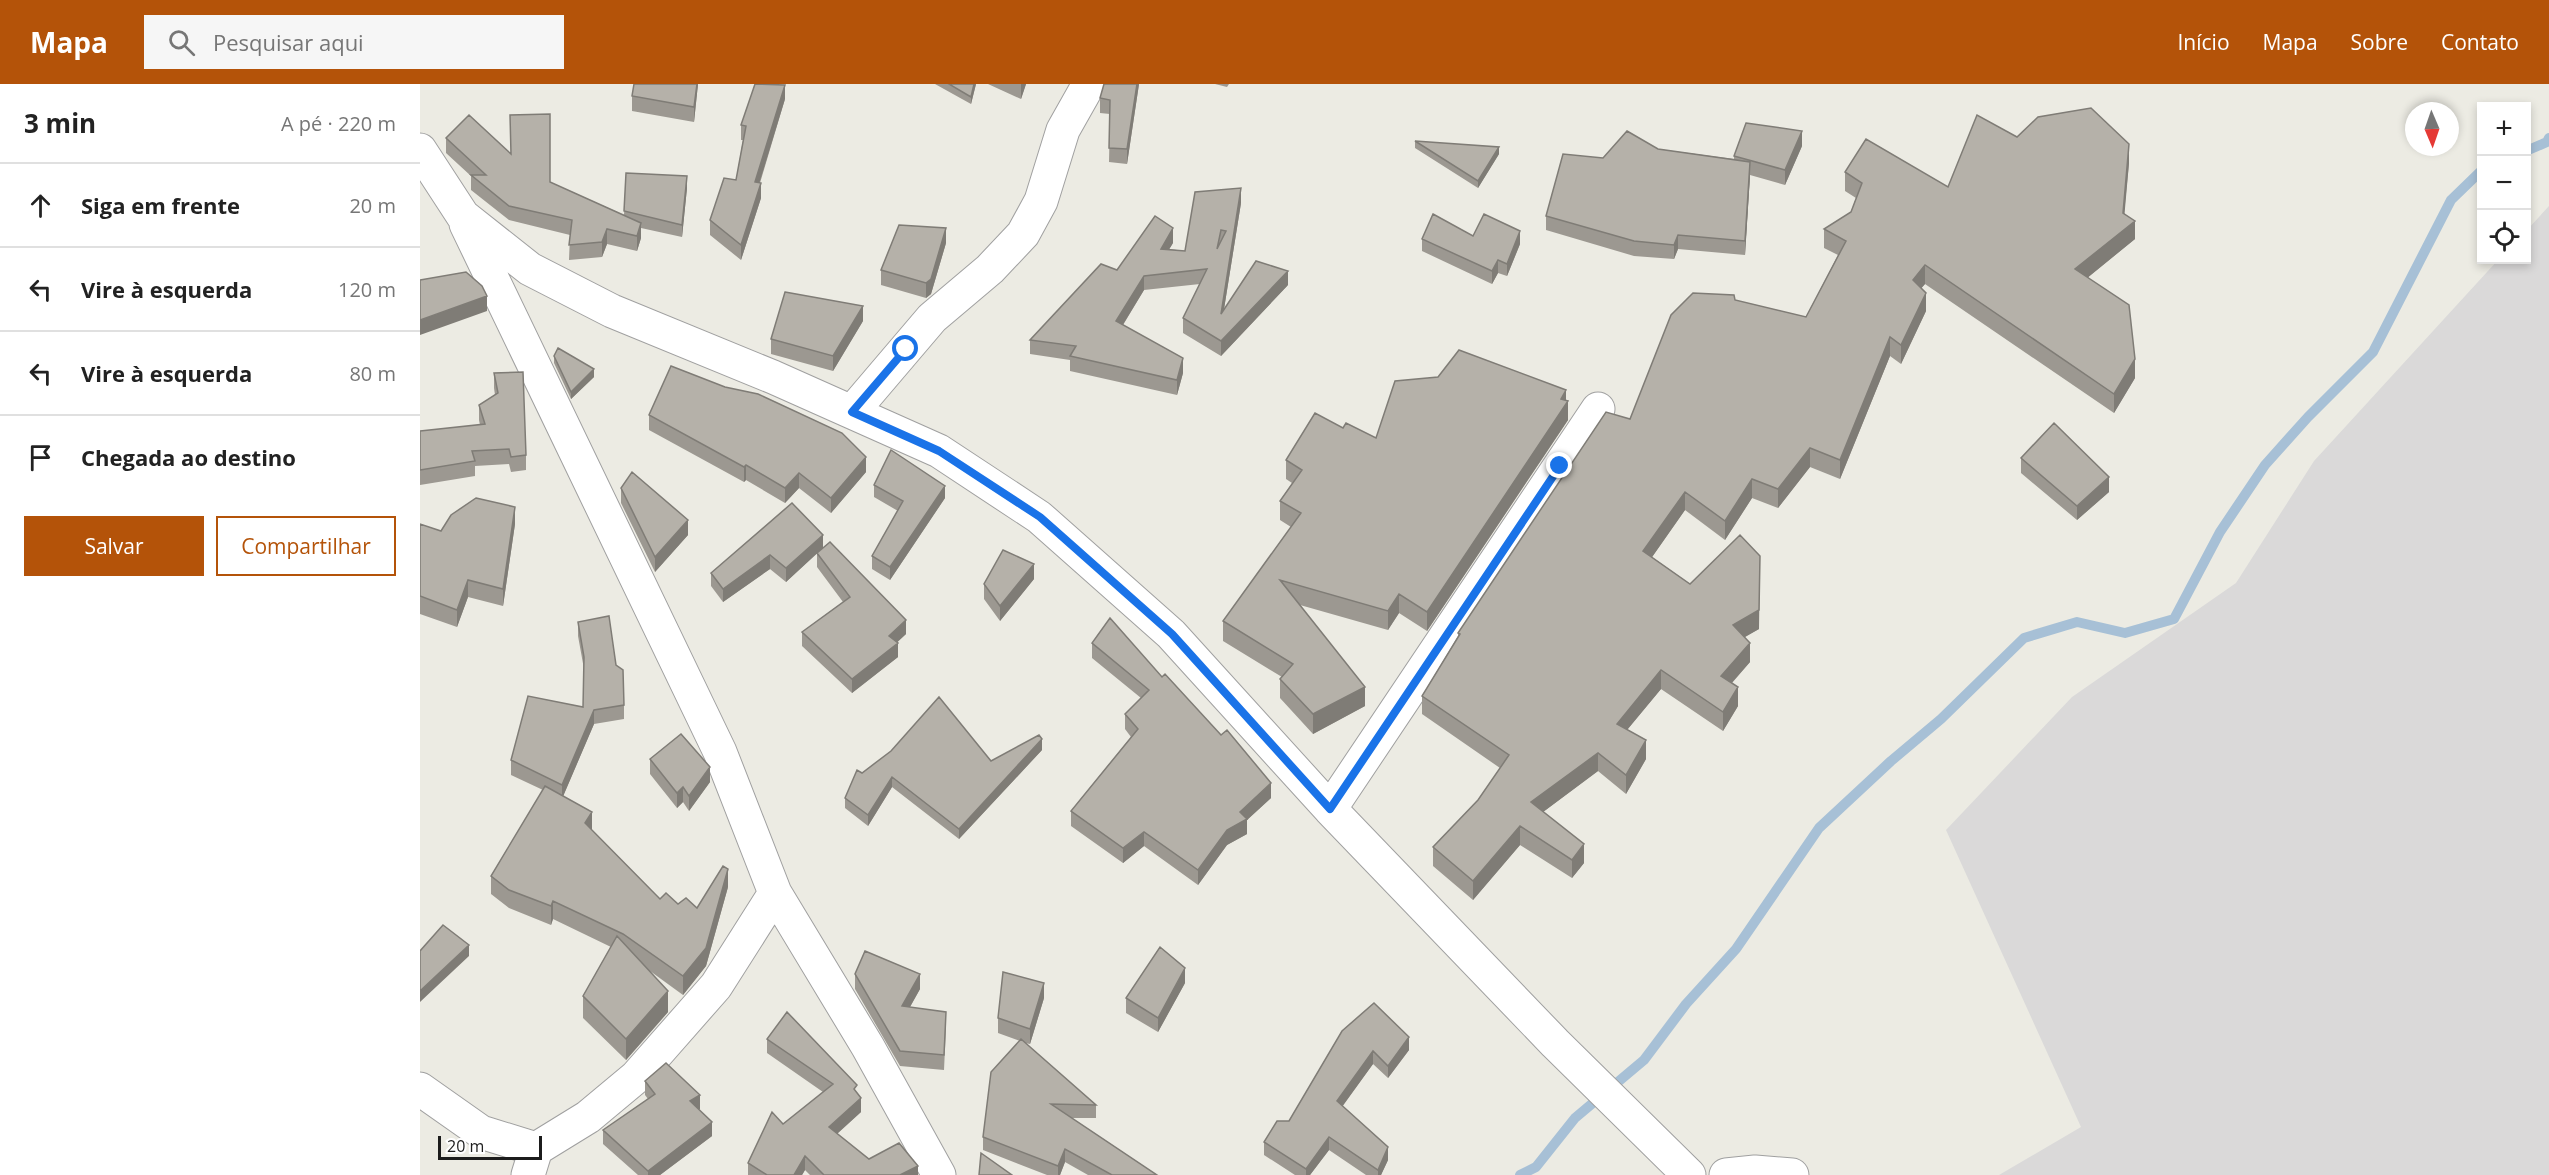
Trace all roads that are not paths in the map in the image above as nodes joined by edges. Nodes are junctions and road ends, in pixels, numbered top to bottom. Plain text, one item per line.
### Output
1 (1089, 84) edge
2 (420, 150) edge
3 (429, 177) edge
4 (463, 216) junction
5 (1598, 409) dead end
6 (852, 412) junction
7 (1330, 809) junction
8 (775, 893) junction
9 (420, 1089) edge
10 (532, 1162) edge
11 (939, 1175) edge
12 (1689, 1175) edge
13 (1726, 1175) edge
14 (1792, 1175) edge

1 - 6 street
2 - 3 street
3 - 4 street
4 - 6 street
4 - 8 street
5 - 7 street
6 - 7 street
7 - 12 street
8 - 10 street
8 - 11 street
9 - 10 street
13 - 14 street

